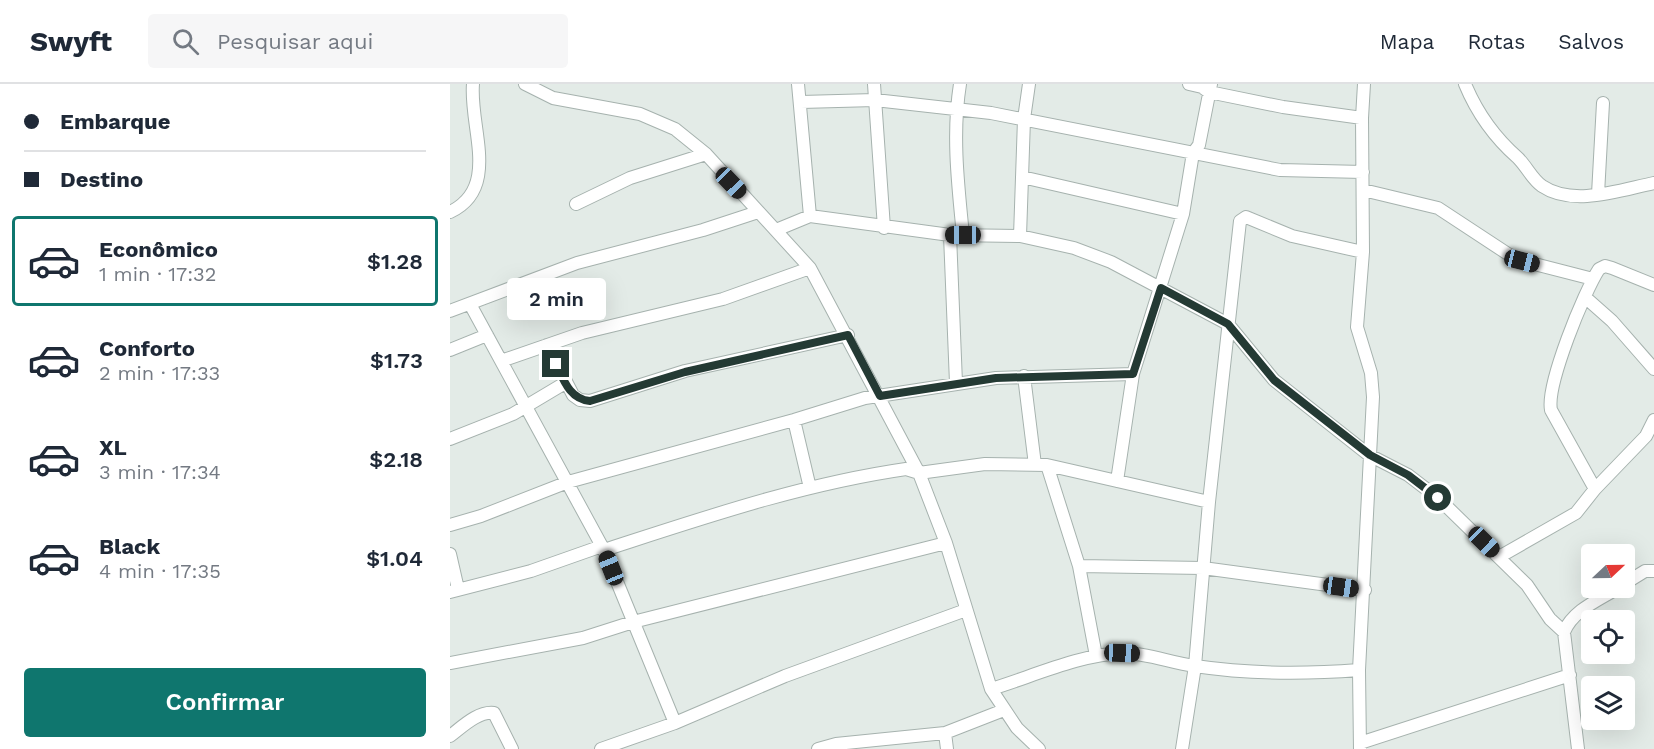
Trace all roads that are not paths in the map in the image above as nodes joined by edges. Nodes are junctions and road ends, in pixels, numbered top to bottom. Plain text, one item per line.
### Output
1 (473, 84) edge
2 (525, 84) edge
3 (798, 84) edge
4 (874, 84) edge
5 (960, 84) edge
6 (1029, 84) edge
7 (1189, 84) edge
8 (1364, 84) edge
9 (1465, 84) edge
10 (1210, 88) edge
11 (875, 100) junction
12 (801, 102) junction
13 (1603, 103) dead end
14 (956, 109) junction
15 (1362, 118) junction
16 (1024, 119) junction
17 (1193, 153) junction
18 (706, 154) junction
19 (1363, 172) junction
20 (1022, 177) junction
21 (1654, 183) edge
22 (1363, 190) junction
23 (1598, 195) junction
24 (576, 204) dead end
25 (452, 206) edge
26 (759, 212) junction
27 (1183, 214) junction
28 (810, 216) junction
29 (885, 228) junction
30 (776, 230) junction
31 (957, 235) junction
32 (1020, 236) junction
33 (1363, 252) junction
34 (810, 268) junction
35 (1593, 279) junction
36 (1654, 285) edge
37 (1161, 288) junction
38 (1586, 298) junction
39 (470, 303) junction
40 (450, 311) edge
41 (1228, 324) junction
42 (487, 335) junction
43 (848, 335) junction
44 (547, 345) junction
45 (450, 350) edge
46 (501, 361) junction
47 (1654, 369) edge
48 (1133, 374) junction
49 (1024, 376) junction
50 (565, 383) junction
51 (956, 383) junction
52 (880, 396) junction
53 (524, 405) junction
54 (794, 420) junction
55 (1654, 420) edge
56 (450, 439) edge
57 (1370, 455) junction
58 (1041, 465) junction
59 (919, 473) junction
60 (1117, 481) junction
61 (568, 482) junction
62 (810, 488) junction
63 (1595, 489) junction
64 (1209, 502) junction
65 (450, 525) edge
66 (946, 543) junction
67 (603, 548) junction
68 (450, 554) edge
69 (1499, 557) junction
70 (1079, 566) junction
71 (1203, 568) junction
72 (1654, 571) edge
73 (1635, 577) edge
74 (454, 590) edge
75 (1365, 590) junction
76 (1602, 598) edge
77 (966, 610) junction
78 (633, 622) junction
79 (1564, 632) junction
80 (1096, 656) junction
81 (450, 663) edge
82 (1195, 666) junction
83 (1359, 670) junction
84 (1570, 675) junction
85 (991, 689) junction
86 (1004, 710) junction
87 (675, 723) junction
88 (945, 733) junction
89 (450, 736) edge
90 (1360, 746) edge
91 (512, 749) edge
92 (601, 749) edge
93 (818, 749) edge
94 (947, 749) edge
95 (1039, 749) edge
96 (1182, 749) edge
97 (1578, 749) edge

1 - 25 street
2 - 18 street
3 - 12 street
4 - 11 street
5 - 14 street
6 - 16 street
7 - 10 street
8 - 15 street
9 - 23 street
10 - 15 street
10 - 17 street
11 - 12 street
11 - 14 street
11 - 29 street
12 - 28 street
13 - 23 street
14 - 16 street
14 - 31 street
15 - 19 street
16 - 17 street
16 - 20 street
17 - 19 street
17 - 27 street
18 - 24 street
18 - 26 street
19 - 22 street
20 - 27 street
20 - 32 street
21 - 23 street
22 - 33 street
22 - 35 street
26 - 30 street
26 - 39 street
27 - 37 street
28 - 29 street
28 - 30 street
29 - 31 street
30 - 34 street
31 - 32 street
31 - 51 street
32 - 37 street
33 - 41 street
33 - 57 street
34 - 43 street
34 - 44 street
35 - 36 street
35 - 38 street
37 - 41 street
37 - 48 street
38 - 47 street
38 - 63 street
39 - 40 street
39 - 42 street
41 - 57 street
41 - 64 street
42 - 45 street
42 - 46 street
43 - 50 street
43 - 52 street
44 - 46 street
44 - 50 street
46 - 53 street
48 - 49 street
48 - 60 street
49 - 51 street
49 - 58 street
50 - 53 street
51 - 52 street
52 - 54 street
52 - 59 street
53 - 56 street
53 - 61 street
54 - 61 street
54 - 62 street
55 - 63 street
57 - 69 street
57 - 75 street
58 - 59 street
58 - 60 street
58 - 70 street
59 - 62 street
59 - 66 street
60 - 64 street
61 - 65 street
61 - 67 street
62 - 67 street
63 - 69 street
64 - 71 street
66 - 77 street
66 - 78 street
67 - 74 street
67 - 78 street
68 - 74 street
69 - 79 street
70 - 71 street
70 - 80 street
71 - 75 street
71 - 82 street
72 - 73 street
75 - 83 street
76 - 79 street
77 - 85 street
77 - 87 street
78 - 81 street
78 - 87 street
79 - 84 street
80 - 82 street
80 - 85 street
82 - 83 street
82 - 96 street
83 - 90 street
84 - 90 street
84 - 97 street
85 - 86 street
86 - 88 street
86 - 95 street
87 - 92 street
88 - 93 street
88 - 94 street
89 - 91 street

